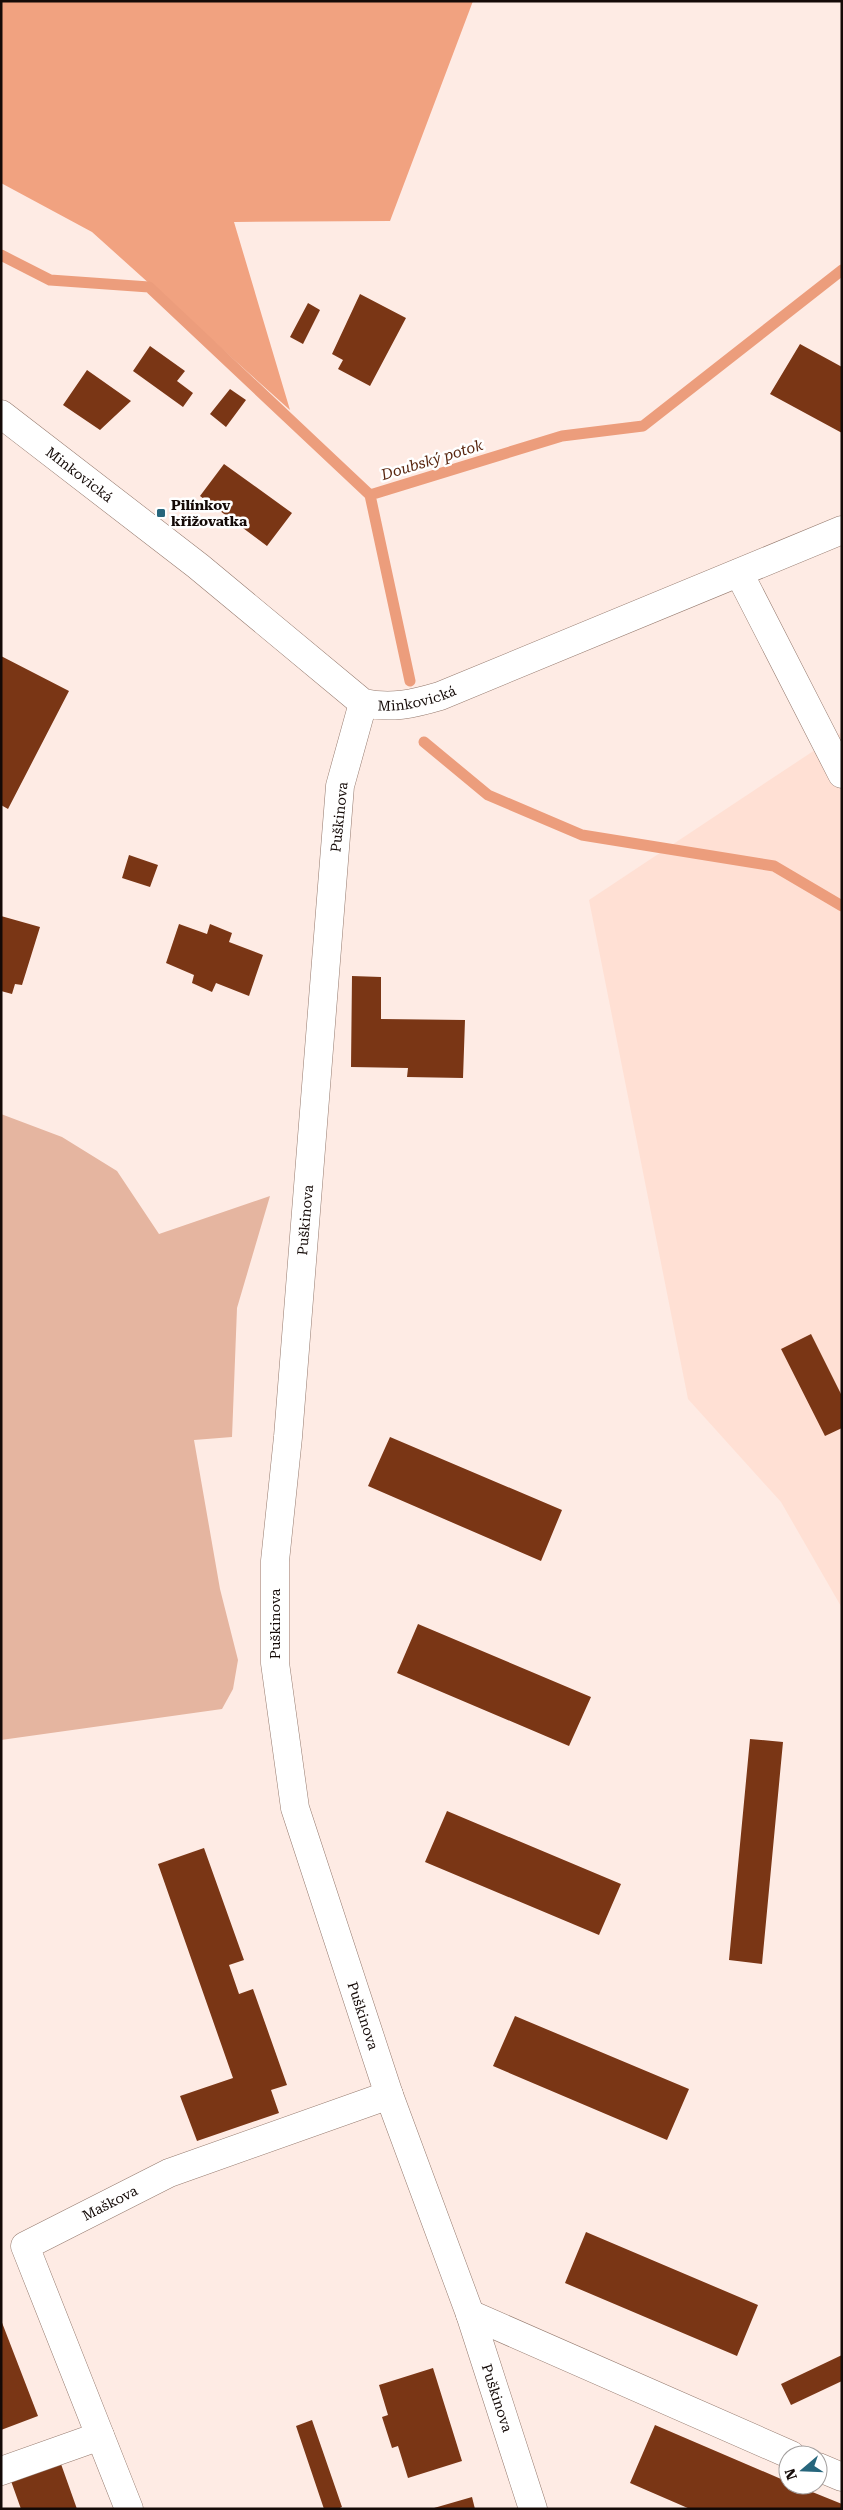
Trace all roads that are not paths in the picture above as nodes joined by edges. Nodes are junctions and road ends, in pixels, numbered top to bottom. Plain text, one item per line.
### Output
1 (1, 414) edge
2 (842, 530) edge
3 (739, 573) junction
4 (363, 703) junction
5 (842, 774) edge
6 (388, 2095) junction
7 (470, 2314) junction
8 (100, 2436) junction
9 (778, 2449) edge
10 (1, 2471) edge
11 (828, 2471) edge
12 (842, 2477) edge
13 (128, 2509) edge
14 (533, 2509) edge

1 - 4 street, Minkovická
2 - 3 street, Minkovická
3 - 4 street, Minkovická
3 - 5 street
4 - 6 street, Puškinova
6 - 7 street, Puškinova
6 - 8 street, Maškova
7 - 9 street
7 - 14 street, Puškinova
8 - 10 street
8 - 13 street, Maškova
11 - 12 street

